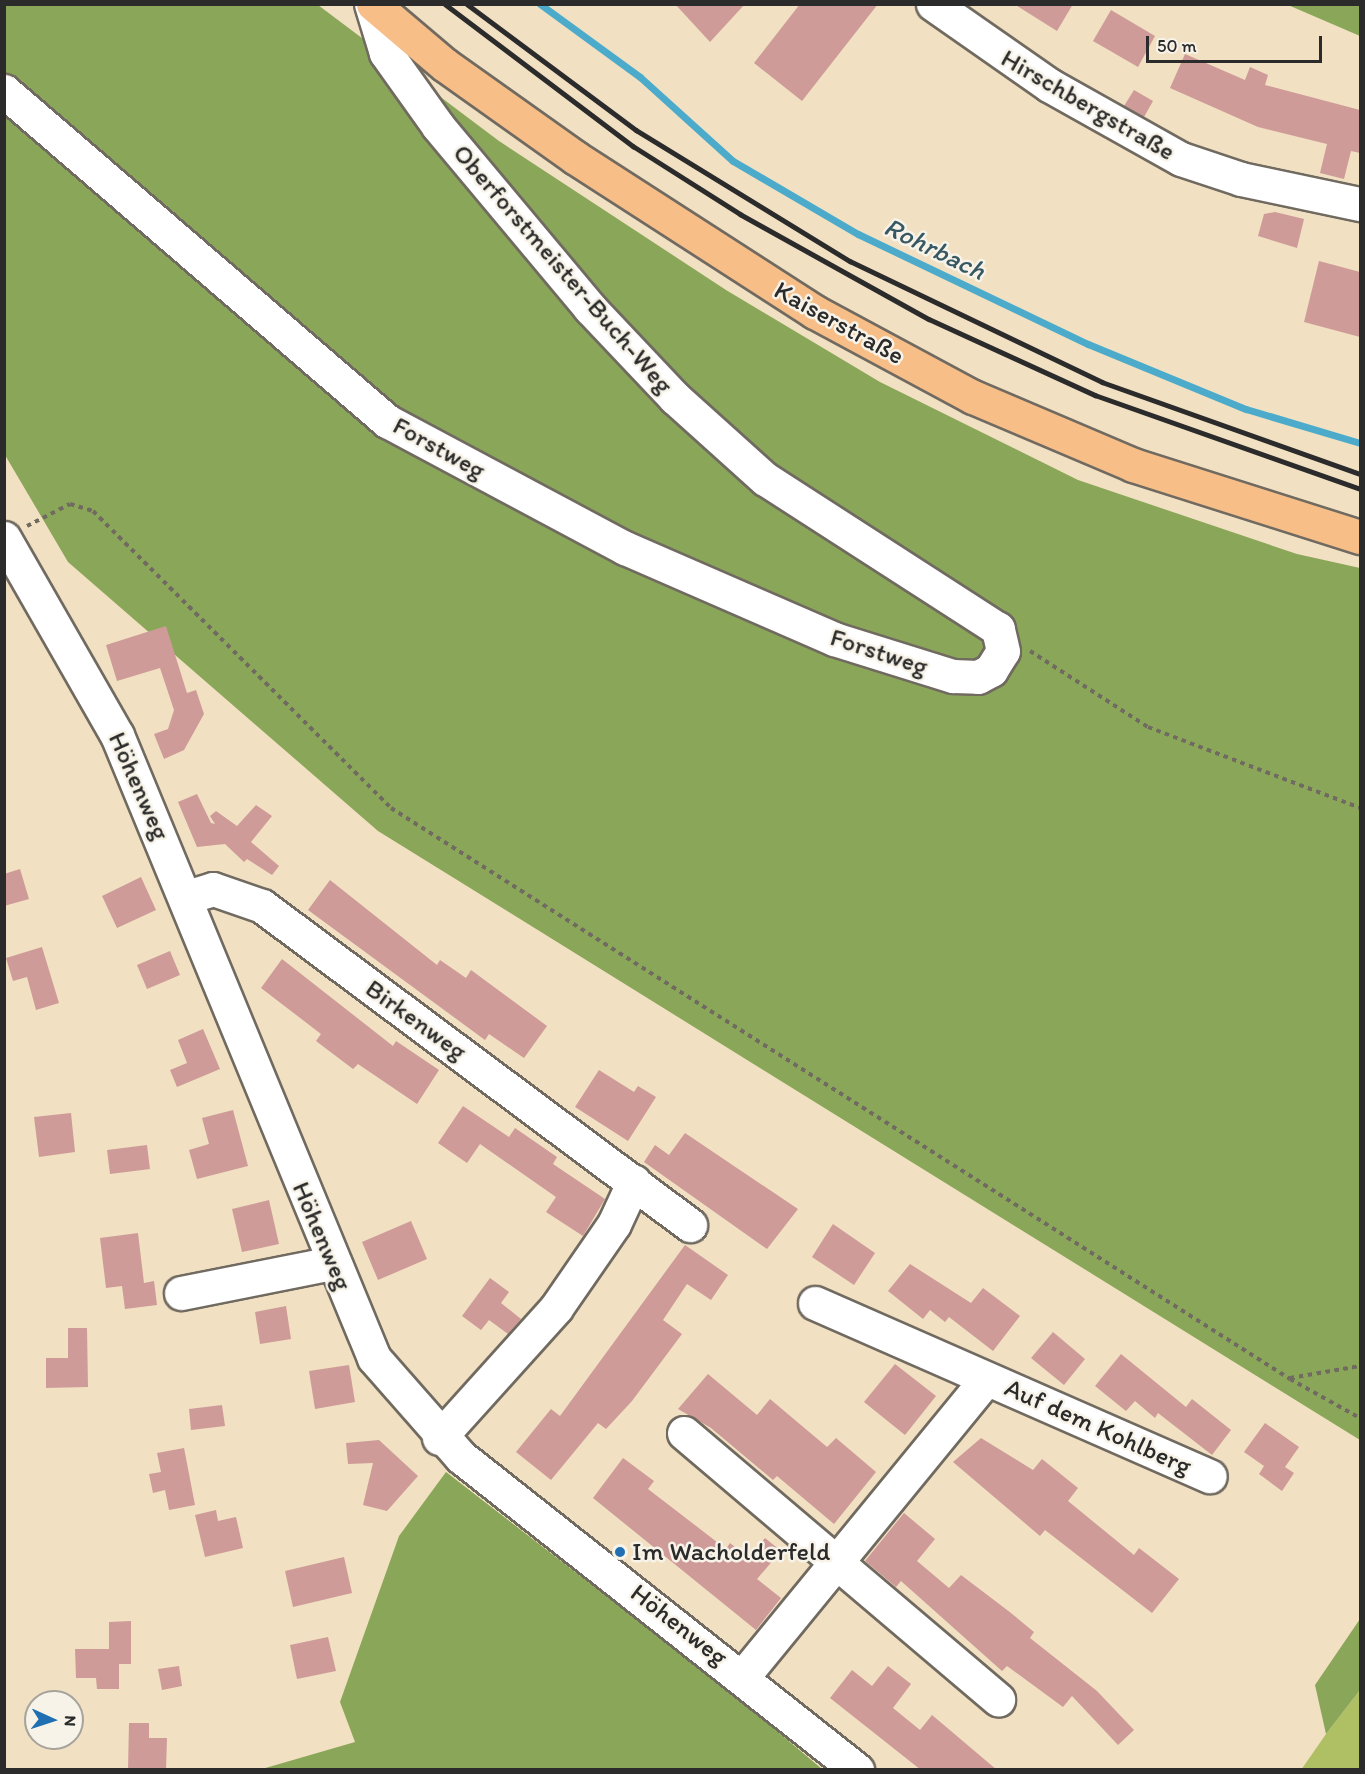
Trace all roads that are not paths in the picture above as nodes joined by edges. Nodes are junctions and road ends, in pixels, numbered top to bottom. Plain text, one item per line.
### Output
1 (372, 4) edge
2 (933, 4) edge
3 (4, 91) edge
4 (1360, 204) edge
5 (14, 533) edge
6 (1360, 537) edge
7 (953, 676) joint
8 (187, 897) junction
9 (634, 1181) junction
10 (690, 1225) dead end
11 (333, 1263) junction
12 (181, 1293) dead end
13 (814, 1303) dead end
14 (986, 1378) junction
15 (684, 1433) dead end
16 (439, 1438) junction
17 (1210, 1476) dead end
18 (834, 1561) junction
19 (744, 1675) junction
20 (998, 1699) dead end
21 (857, 1770) edge

1 - 6 main road, Kaiserstraße
1 - 7 street, Oberforstmeister-Buch-Weg
2 - 4 street, Hirschbergstraße
3 - 7 street, Forstweg
5 - 8 street, Höhenweg
8 - 9 street, Birkenweg
8 - 11 street, Höhenweg
9 - 10 street, Birkenweg
9 - 16 street
11 - 12 street
11 - 16 street, Höhenweg
13 - 14 street, Auf dem Kohlberg
14 - 17 street, Auf dem Kohlberg
14 - 18 street, Auf dem Kohlberg
15 - 18 street
16 - 19 street, Höhenweg
18 - 19 street, Auf dem Kohlberg
18 - 20 street
19 - 21 street, Höhenweg

